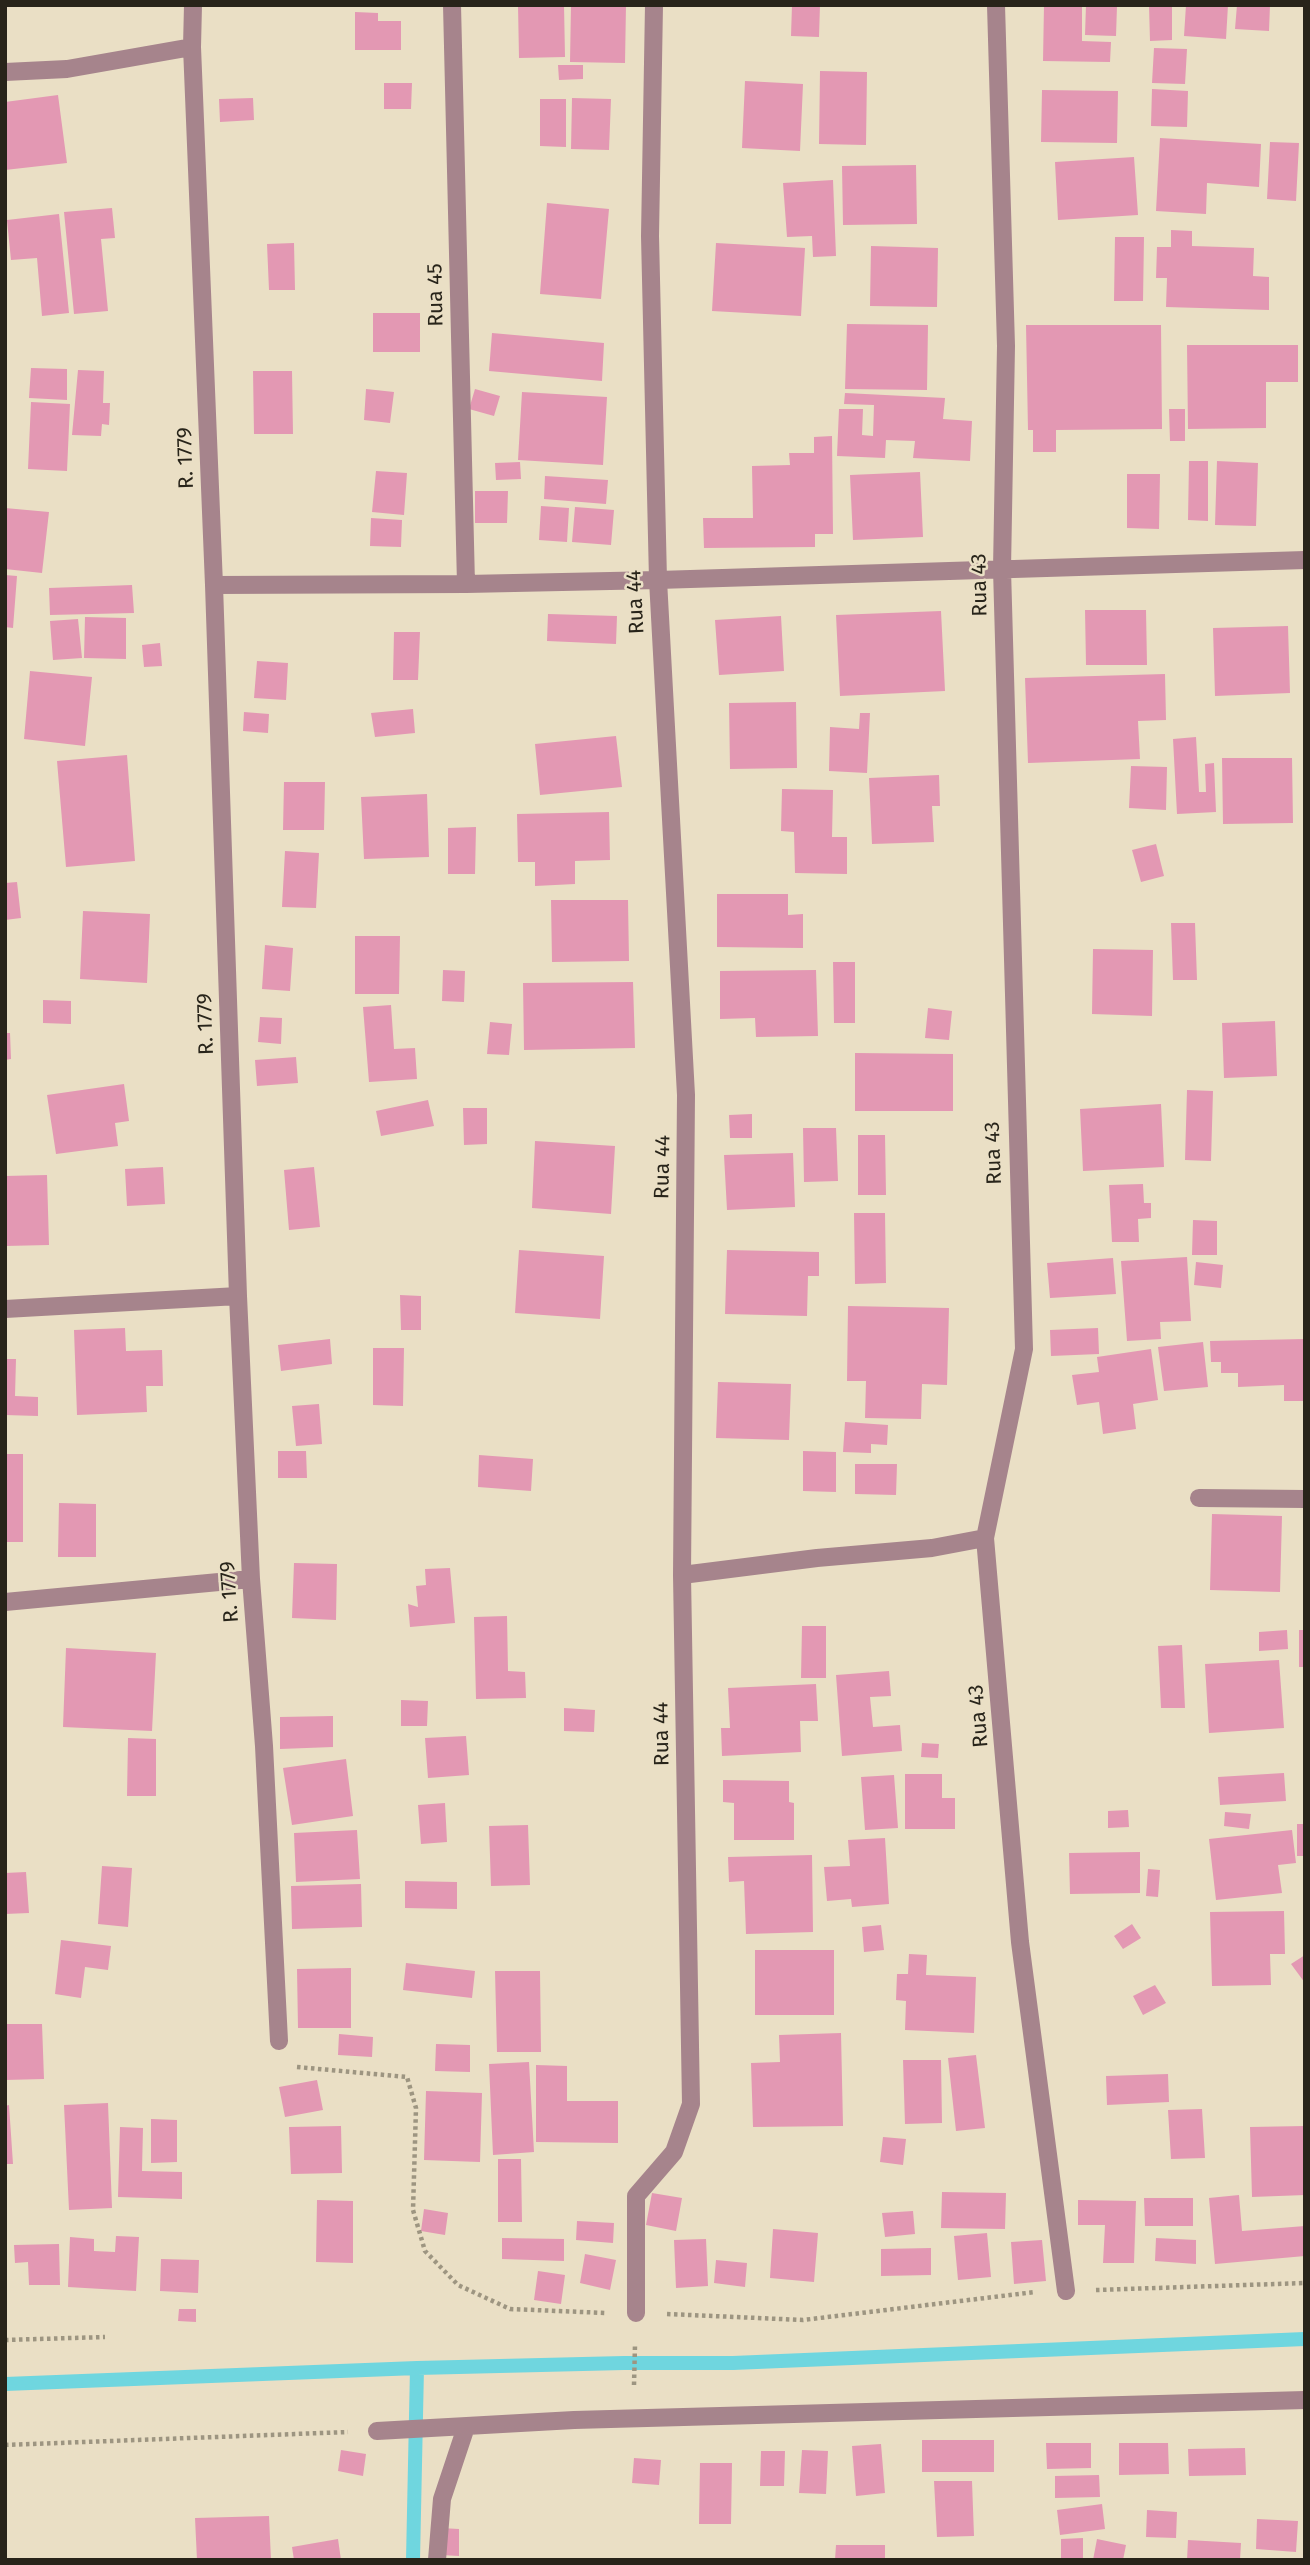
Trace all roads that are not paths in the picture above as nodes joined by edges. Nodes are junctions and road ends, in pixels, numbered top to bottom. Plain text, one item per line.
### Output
1 (193, 5) edge
2 (452, 5) edge
3 (654, 5) edge
4 (996, 5) edge
5 (192, 47) junction
6 (5, 72) edge
7 (1305, 560) edge
8 (1002, 569) junction
9 (658, 580) junction
10 (466, 584) junction
11 (214, 585) junction
12 (238, 1296) junction
13 (5, 1309) edge
14 (1199, 1498) dead end
15 (1305, 1499) edge
16 (985, 1538) junction
17 (682, 1575) junction
18 (251, 1579) junction
19 (5, 1602) edge
20 (279, 2041) road end
21 (1066, 2291) road end
22 (636, 2313) road end
23 (1305, 2400) edge
24 (466, 2427) junction
25 (377, 2431) road end
26 (437, 2560) edge

1 - 5 street, R. 1779
2 - 10 street, Rua 45
3 - 9 street, Rua 44
4 - 8 street, Rua 43
5 - 6 street
5 - 11 street, R. 1779
7 - 8 street
8 - 9 street
8 - 16 street, Rua 43
9 - 10 street
9 - 17 street, Rua 44
10 - 11 street
11 - 12 street, R. 1779
12 - 13 street
12 - 18 street, R. 1779
14 - 15 street
16 - 17 street
16 - 21 street, Rua 43
17 - 22 street, Rua 44
18 - 19 street
18 - 20 street, R. 1779
23 - 24 street
24 - 25 street
24 - 26 street

